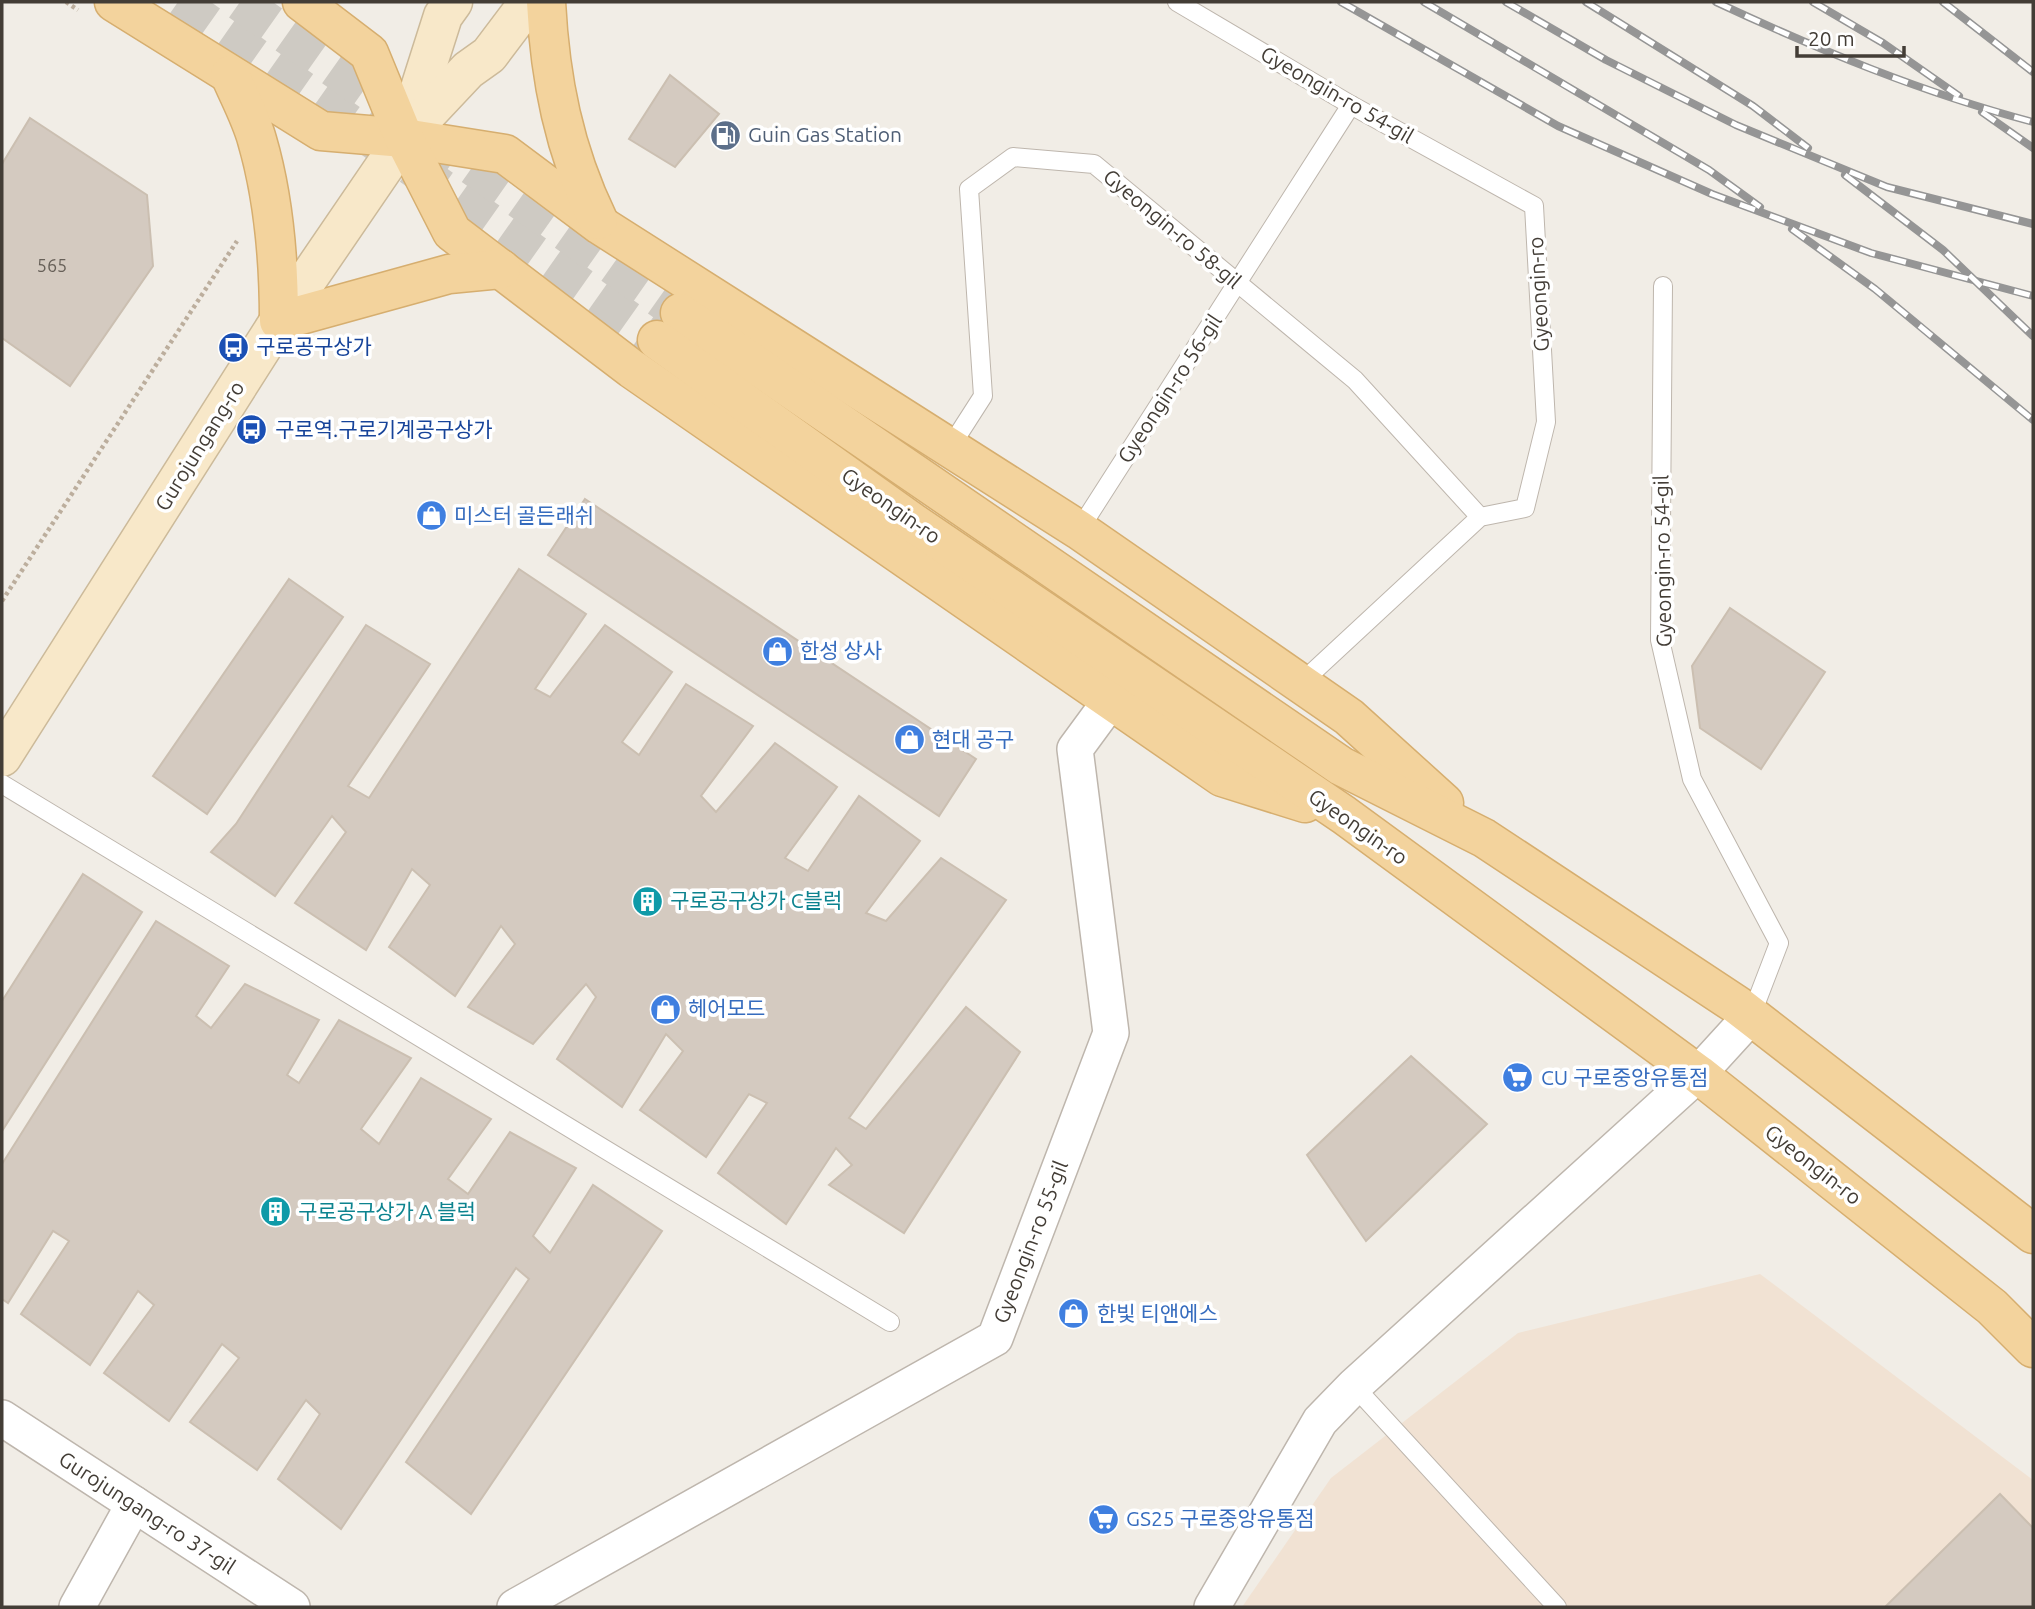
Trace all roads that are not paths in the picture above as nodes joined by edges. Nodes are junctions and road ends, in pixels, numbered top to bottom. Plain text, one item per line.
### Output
1 (302, 2) edge
2 (453, 2) edge
3 (529, 2) edge
4 (546, 2) edge
5 (1177, 2) edge
6 (101, 10) edge
7 (230, 75) junction
8 (1351, 105) junction
9 (404, 138) junction
10 (1534, 206) joint
11 (600, 225) junction
12 (500, 269) junction
13 (1238, 284) junction
14 (1664, 286) dead end
15 (279, 321) junction
16 (949, 449) junction
17 (1480, 517) junction
18 (1079, 530) junction
19 (1301, 683) junction
20 (1111, 701) junction
21 (2, 757) edge
22 (2, 784) edge
23 (1344, 815) junction
24 (1483, 838) junction
25 (1751, 1016) junction
26 (1698, 1074) junction
27 (2033, 1234) edge
28 (890, 1322) dead end
29 (2033, 1348) edge
30 (1354, 1386) junction
31 (2, 1418) edge
32 (134, 1504) junction
33 (77, 1607) edge
34 (292, 1607) edge
35 (515, 1607) edge
36 (1212, 1607) edge
37 (1557, 1607) edge

1 - 9 main road
2 - 9 main road, Gurojungang-ro
3 - 9 main road, Gurojungang-ro
4 - 11 main road
5 - 8 lane, Gyeongin-ro 54-gil
6 - 7 main road
7 - 9 main road
7 - 15 main road
8 - 10 lane, Gyeongin-ro 54-gil
8 - 13 lane, Gyeongin-ro 56-gil
9 - 11 main road
9 - 12 main road
9 - 15 main road, Gurojungang-ro
10 - 17 lane, Gyeongin-ro
11 - 16 main road
12 - 15 main road
12 - 20 main road
13 - 16 lane, Gyeongin-ro 58-gil
13 - 17 lane, Gyeongin-ro 58-gil
13 - 18 lane, Gyeongin-ro 56-gil
14 - 25 lane, Gyeongin-ro 54-gil
15 - 21 main road, Gurojungang-ro
16 - 18 main road
17 - 19 lane
18 - 19 main road
19 - 24 main road
20 - 23 main road
20 - 35 street, Gyeongin-ro 55-gil
22 - 28 lane
23 - 24 main road, Gyeongin-ro
23 - 26 main road, Gyeongin-ro
24 - 25 main road, Gyeongin-ro
25 - 26 street
25 - 27 main road, Gyeongin-ro
26 - 29 main road, Gyeongin-ro
26 - 30 street
30 - 36 street
30 - 37 lane
31 - 32 street, Gurojungang-ro 37-gil
32 - 33 street
32 - 34 street, Gurojungang-ro 37-gil

